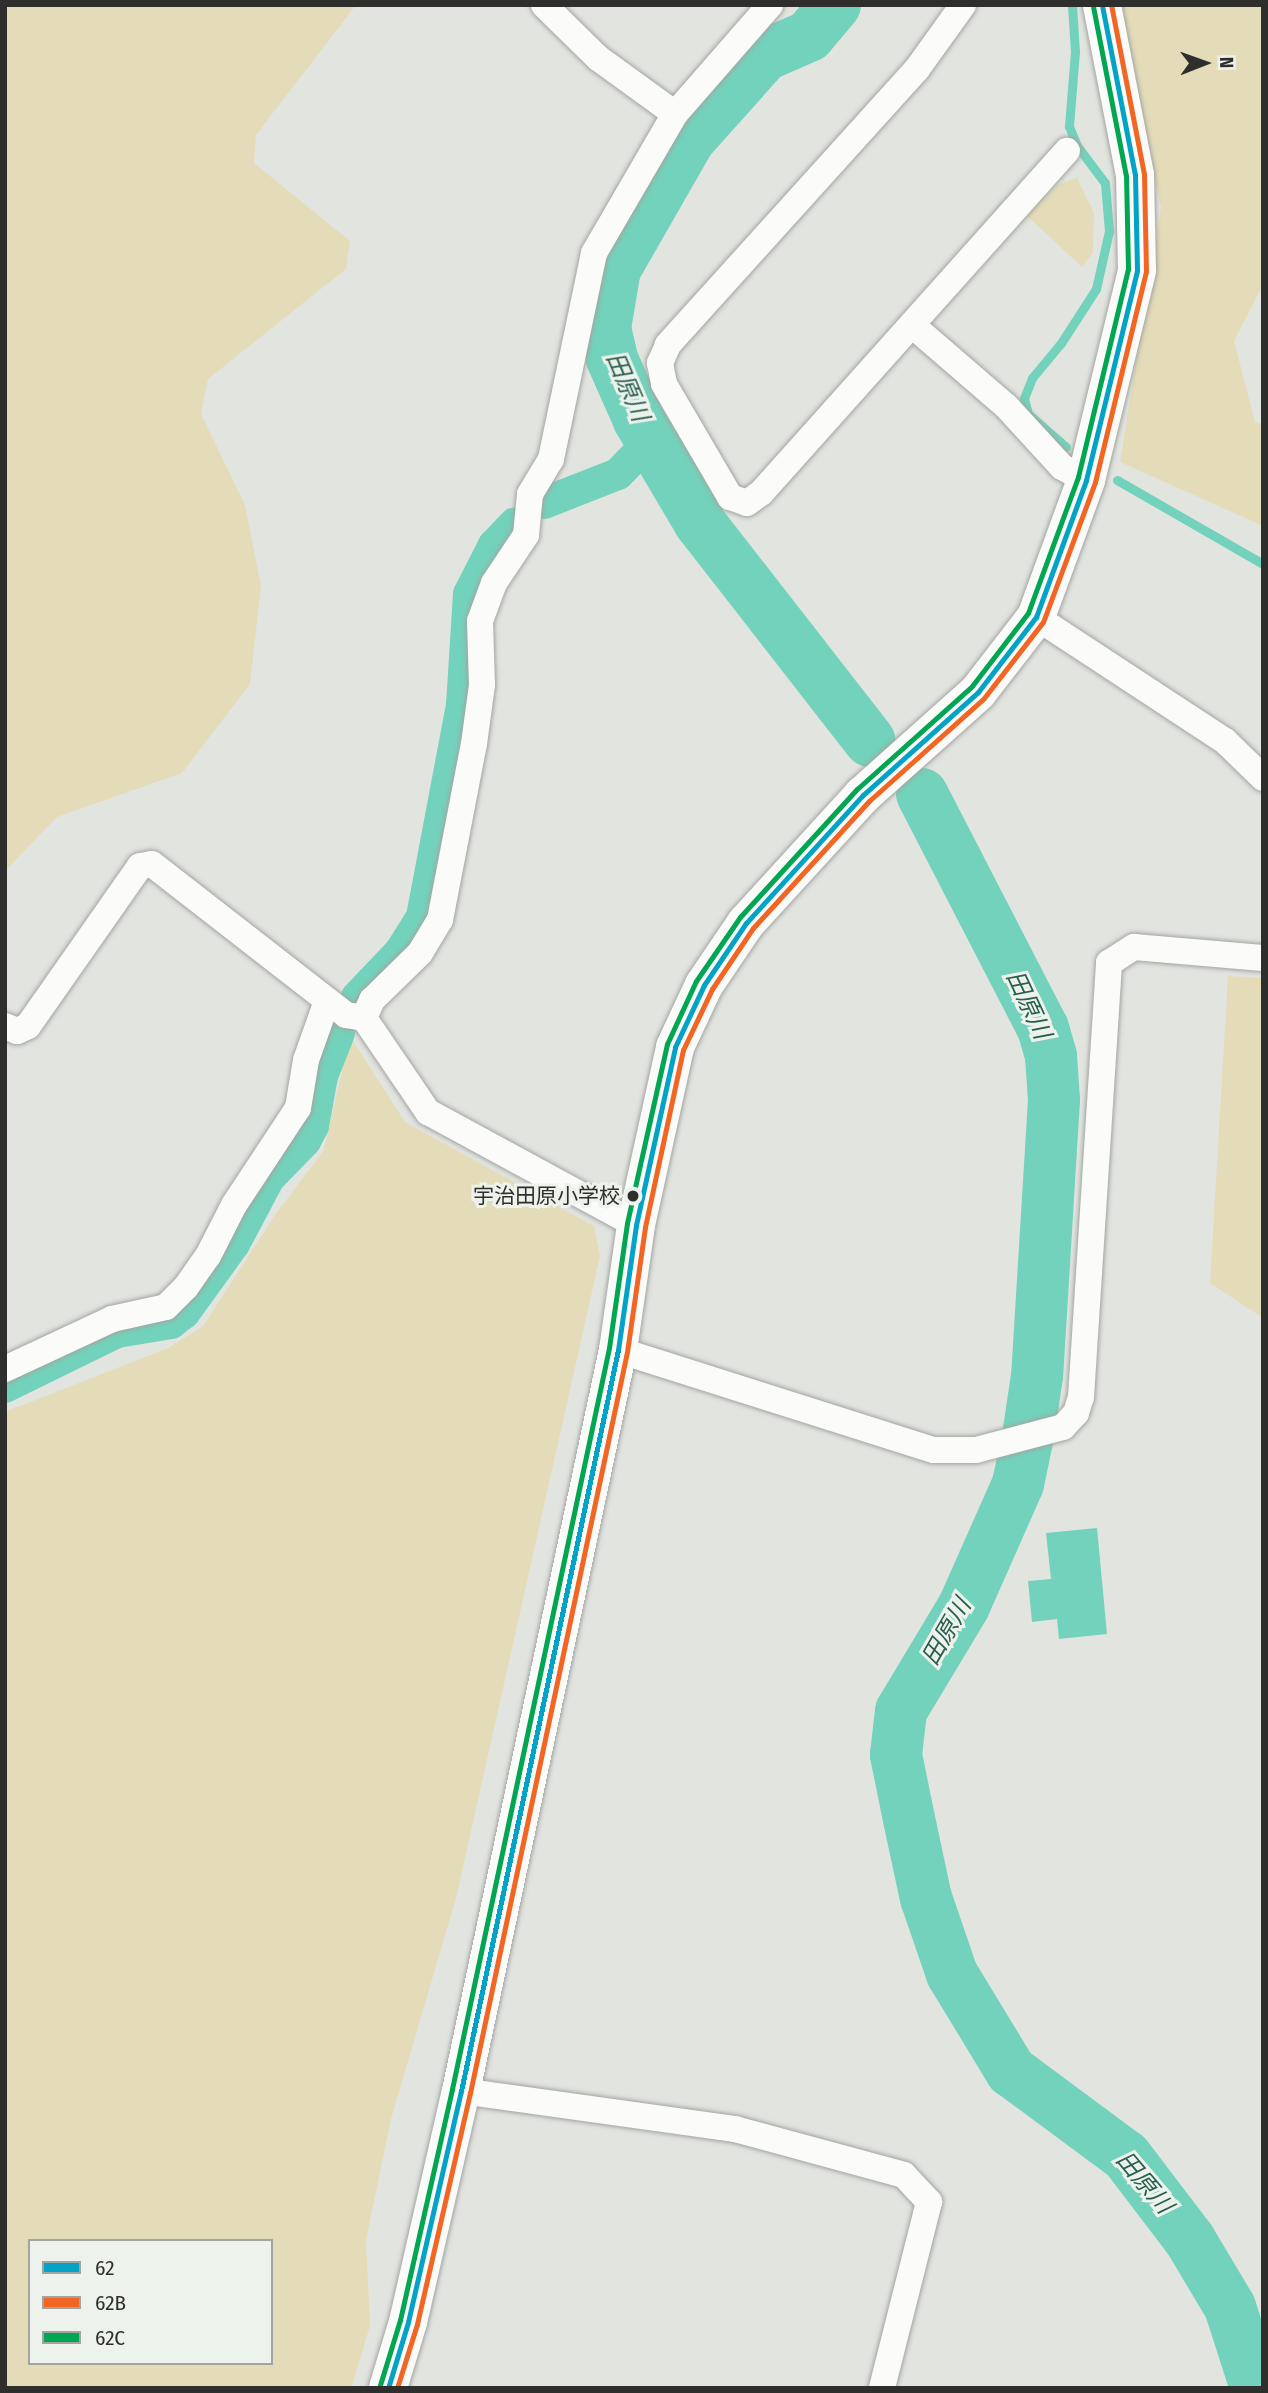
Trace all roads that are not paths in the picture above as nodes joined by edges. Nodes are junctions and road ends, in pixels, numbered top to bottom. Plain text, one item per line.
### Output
1 (544, 5) edge
2 (770, 5) edge
3 (963, 5) edge
4 (1102, 5) edge
5 (675, 114) junction
6 (1067, 152) dead end
7 (912, 326) junction
8 (1086, 480) junction
9 (1036, 617) junction
10 (1263, 778) edge
11 (1263, 958) edge
12 (327, 1000) junction
13 (364, 1018) junction
14 (5, 1026) edge
15 (636, 1225) junction
16 (618, 1350) junction
17 (5, 1369) edge
18 (461, 2091) junction
19 (388, 2388) edge
20 (882, 2388) edge

1 - 5 street
2 - 5 street
3 - 7 street
4 - 8 highway
5 - 13 street
6 - 7 street
7 - 8 street
8 - 9 highway
9 - 10 street
9 - 15 highway
11 - 16 street
12 - 13 street
12 - 14 street
12 - 17 street
13 - 15 street
15 - 16 highway
16 - 18 highway
18 - 19 highway
18 - 20 street

